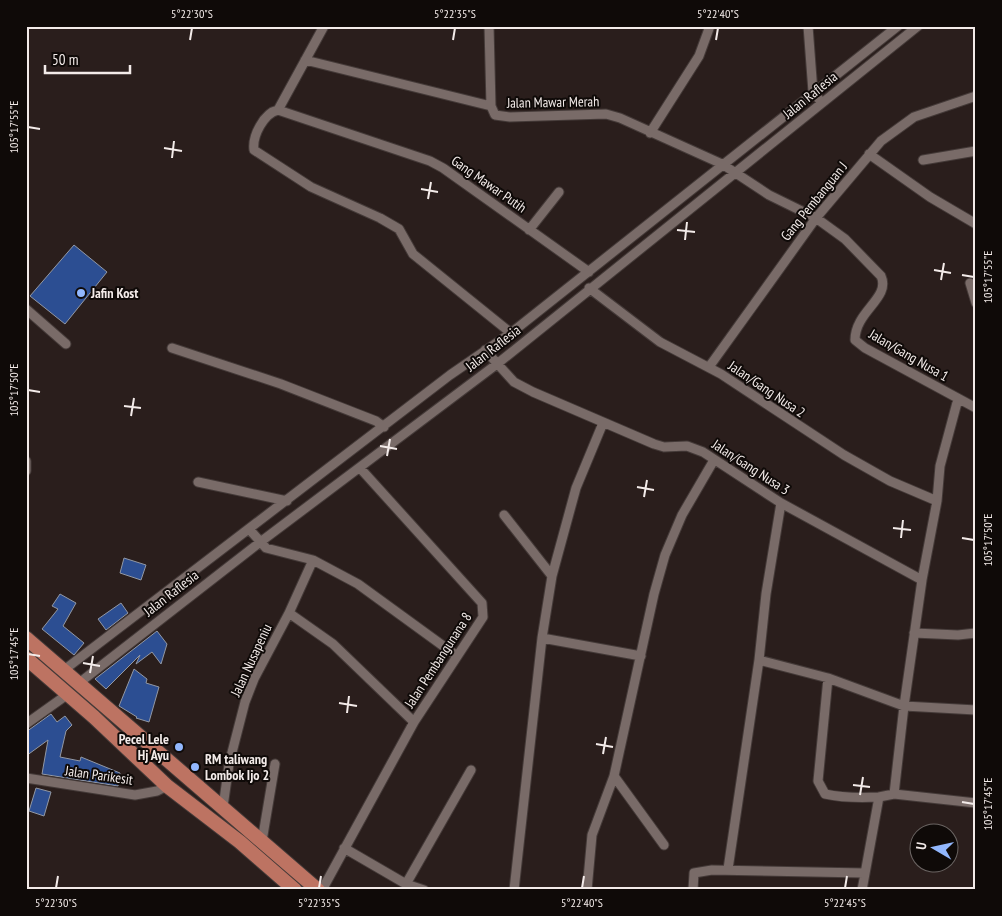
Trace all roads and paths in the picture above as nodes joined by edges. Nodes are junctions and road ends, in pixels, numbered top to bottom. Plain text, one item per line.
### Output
1 (324, 26) edge
2 (489, 26) edge
3 (710, 26) edge
4 (808, 26) edge
5 (898, 26) edge
6 (918, 26) edge
7 (305, 60) junction
8 (814, 93) junction
9 (976, 96) edge
10 (821, 103) junction
11 (491, 106) junction
12 (278, 110) junction
13 (650, 133) junction
14 (976, 151) edge
15 (869, 154) junction
16 (923, 160) dead end
17 (728, 169) junction
18 (559, 192) dead end
19 (816, 218) junction
20 (976, 224) edge
21 (530, 230) junction
22 (589, 272) junction
23 (970, 283) dead end
24 (589, 288) junction
25 (561, 295) junction
26 (570, 303) junction
27 (976, 303) edge
28 (26, 309) edge
29 (511, 333) junction
30 (66, 344) dead end
31 (172, 348) dead end
32 (486, 351) junction
33 (496, 363) junction
34 (709, 367) junction
35 (958, 399) junction
36 (976, 408) edge
37 (603, 423) junction
38 (384, 427) junction
39 (714, 460) junction
40 (26, 461) edge
41 (360, 468) junction
42 (26, 471) edge
43 (198, 482) dead end
44 (287, 501) junction
45 (937, 501) junction
46 (781, 503) junction
47 (504, 515) dead end
48 (250, 530) junction
49 (258, 541) junction
50 (313, 560) junction
51 (552, 576) junction
52 (922, 580) junction
53 (289, 613) junction
54 (914, 633) junction
55 (976, 634) edge
56 (26, 638) edge
57 (542, 638) junction
58 (457, 656) junction
59 (640, 656) junction
60 (26, 658) edge
61 (760, 660) junction
62 (72, 677) junction
63 (828, 678) junction
64 (62, 689) junction
65 (904, 706) junction
66 (976, 710) edge
67 (414, 722) junction
68 (26, 724) edge
69 (276, 764) dead end
70 (471, 770) dead end
71 (614, 776) junction
72 (26, 778) edge
73 (167, 786) junction
74 (894, 794) junction
75 (878, 797) junction
76 (976, 803) edge
77 (226, 810) junction
78 (262, 841) junction
79 (240, 842) junction
80 (664, 845) dead end
81 (344, 848) junction
82 (728, 869) junction
83 (864, 873) junction
84 (285, 884) edge
85 (406, 884) junction
86 (320, 890) edge
87 (424, 890) edge
88 (514, 890) edge
89 (587, 890) edge
90 (693, 890) edge
91 (862, 890) edge

1 - 7 street
2 - 11 street, Jalan Mawar Merah
3 - 13 street
4 - 8 street
5 - 8 street, Jalan Raflesia
6 - 10 street, Jalan Raflesia
7 - 11 street
7 - 12 street
8 - 10 street
8 - 17 street, Jalan Raflesia
9 - 15 street, Gang Pembanguan J
10 - 17 street, Jalan Raflesia
11 - 13 street, Jalan Mawar Merah
12 - 21 street, Gang Mawar Putih
12 - 29 street
13 - 17 street, Jalan Mawar Merah
14 - 16 street
15 - 19 street, Gang Pembanguan J
15 - 20 street
17 - 19 street, Jalan/Gang Nusa 1
17 - 22 street, Jalan Raflesia
17 - 24 street, Jalan Raflesia
18 - 21 street
19 - 34 street, Gang Pembanguan J
19 - 35 street, Jalan/Gang Nusa 1
21 - 22 street, Gang Mawar Putih
22 - 25 street, Jalan Raflesia
23 - 27 street
24 - 26 street, Jalan Raflesia
24 - 34 street, Jalan/Gang Nusa 2
25 - 26 street
25 - 29 street, Jalan Raflesia
26 - 33 street, Jalan Raflesia
28 - 30 street
29 - 32 street, Jalan Raflesia
31 - 38 street
32 - 33 street, Jalan/Gang Nusa 3
32 - 38 street, Jalan Raflesia
33 - 37 street, Jalan/Gang Nusa 3
33 - 41 street, Jalan Raflesia
34 - 45 street, Jalan/Gang Nusa 2
35 - 36 street, Jalan/Gang Nusa 1
35 - 45 street
37 - 39 street, Jalan/Gang Nusa 3
37 - 51 street
38 - 44 street, Jalan Raflesia
39 - 46 street, Jalan/Gang Nusa 3
39 - 59 street
40 - 42 street
41 - 49 street, Jalan Raflesia
41 - 58 street, Jalan Pembangunana 8
43 - 44 street
44 - 48 street, Jalan Raflesia
45 - 52 street
46 - 52 street, Jalan/Gang Nusa 3
46 - 61 street
47 - 51 street
48 - 49 street
48 - 62 street, Jalan Raflesia
49 - 50 street
49 - 62 street, Jalan Raflesia
50 - 53 street, Jalan Nusapeniu
50 - 58 street
51 - 57 street
52 - 54 street
53 - 67 street
53 - 77 street, Jalan Nusapeniu
54 - 55 street
54 - 65 street
56 - 62 main road
57 - 59 street
57 - 88 street
58 - 67 street, Jalan Pembangunana 8
59 - 71 street
60 - 64 main road
61 - 63 street
61 - 82 street
62 - 77 main road
63 - 65 street
63 - 75 street
64 - 68 street
64 - 73 main road
65 - 66 street
65 - 74 street
67 - 81 street, Jalan Pembangunana 8
69 - 78 street
70 - 85 street
71 - 80 street
71 - 89 street
72 - 73 street, Jalan Parikesit
73 - 79 main road
74 - 75 street
74 - 76 street
75 - 83 street
77 - 78 main road
77 - 79 main road
78 - 84 main road
78 - 86 main road
79 - 84 main road
81 - 85 street
81 - 86 street, Jalan Pembangunana 8
82 - 83 street
82 - 90 street
83 - 91 street
85 - 87 street

